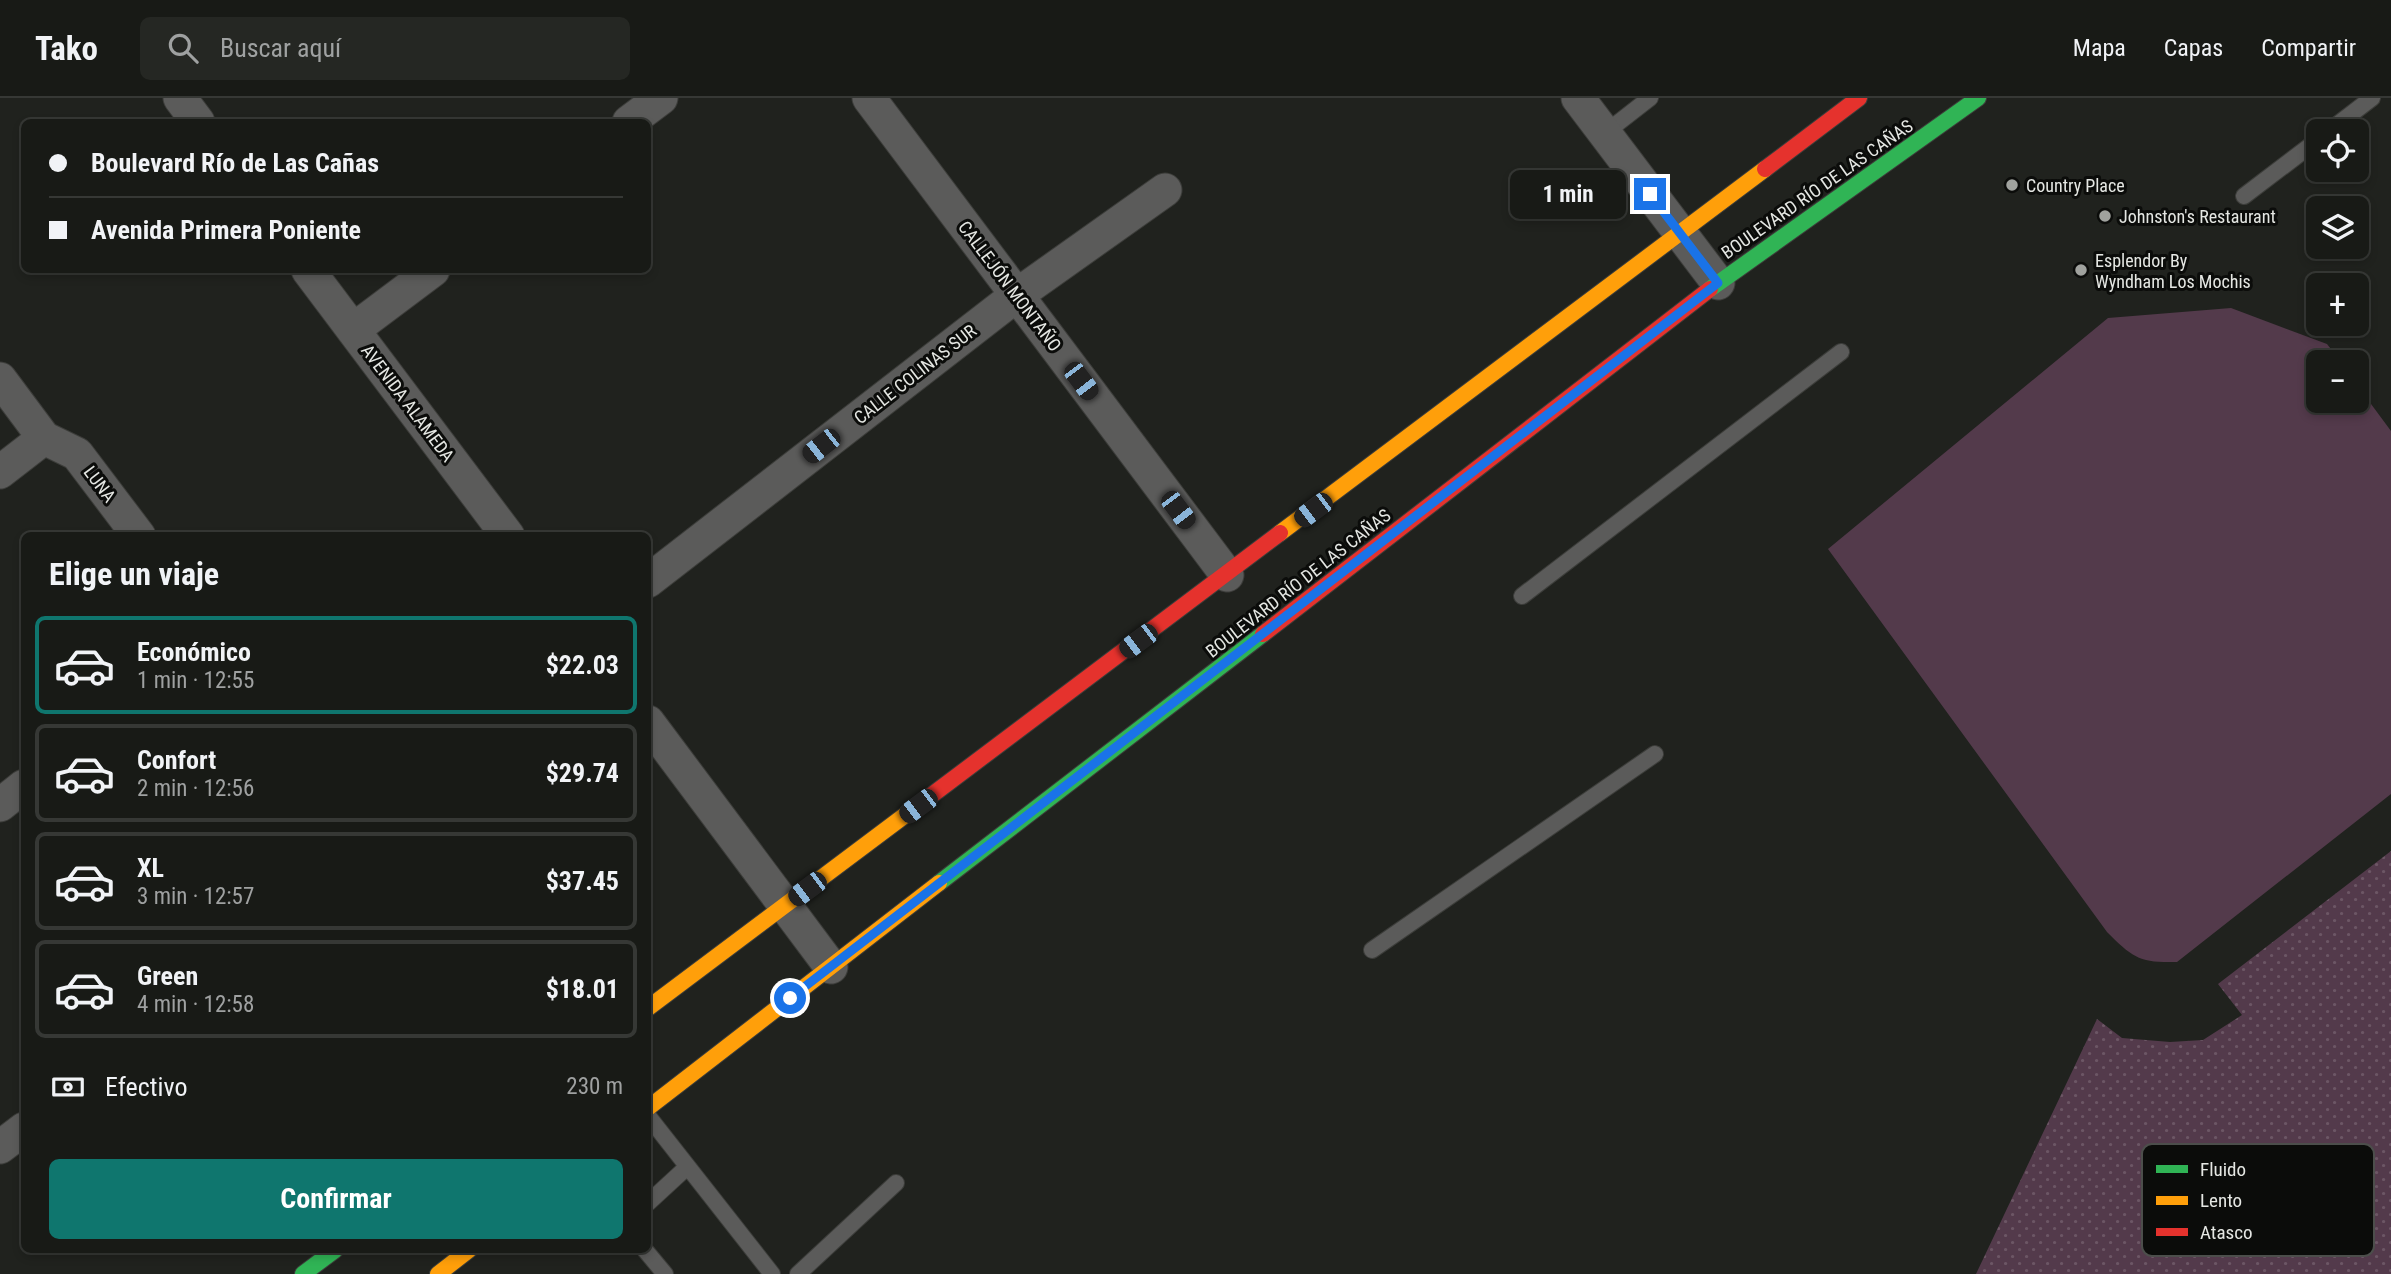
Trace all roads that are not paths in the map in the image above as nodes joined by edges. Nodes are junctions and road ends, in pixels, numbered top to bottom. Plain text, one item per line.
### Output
1 (661, 98) edge
2 (869, 98) edge
3 (1578, 98) edge
4 (1650, 98) edge
5 (1859, 98) edge
6 (1978, 98) edge
7 (2372, 98) edge
8 (633, 119) edge
9 (2345, 119) edge
10 (1605, 133) junction
11 (2306, 149) edge
12 (1165, 190) dead end
13 (2244, 196) dead end
14 (1681, 234) junction
15 (310, 273) edge
16 (429, 273) edge
17 (1718, 283) junction
18 (1017, 295) junction
19 (353, 330) junction
20 (1841, 352) dead end
21 (0, 379) edge
22 (44, 438) junction
23 (0, 472) edge
24 (136, 532) edge
25 (505, 532) edge
26 (1227, 575) junction
27 (651, 579) edge
28 (1522, 596) dead end
29 (651, 726) edge
30 (1655, 754) dead end
31 (21, 788) edge
32 (0, 805) edge
33 (785, 905) junction
34 (1372, 950) dead end
35 (831, 967) junction
36 (651, 1006) edge
37 (651, 1106) edge
38 (651, 1120) edge
39 (21, 1131) edge
40 (0, 1147) edge
41 (686, 1168) junction
42 (896, 1183) dead end
43 (651, 1200) edge
44 (330, 1253) edge
45 (465, 1253) edge
46 (648, 1253) edge
47 (303, 1274) edge
48 (323, 1274) edge
49 (438, 1274) edge
50 (665, 1274) edge
51 (772, 1274) edge
52 (797, 1274) edge

1 - 8 street
2 - 18 street, CALLEJÓN MONTAÑO
3 - 10 street
4 - 10 lane
5 - 14 main road
6 - 17 main road, BOULEVARD RÍO DE LAS CAÑAS
7 - 9 lane
10 - 14 street
11 - 13 lane
12 - 18 street, CALLE COLINAS SUR
14 - 17 street
14 - 26 main road
15 - 19 street, AVENIDA ALAMEDA
16 - 19 street
17 - 35 main road, BOULEVARD RÍO DE LAS CAÑAS
18 - 26 street, CALLEJÓN MONTAÑO
18 - 27 street, CALLE COLINAS SUR
19 - 25 street, AVENIDA ALAMEDA
20 - 28 lane
21 - 22 street, LUNA
22 - 23 street
22 - 24 street, LUNA
26 - 33 main road
29 - 33 street
30 - 34 lane
31 - 32 street
33 - 35 street
33 - 36 main road
35 - 37 main road, BOULEVARD RÍO DE LAS CAÑAS
38 - 41 lane
39 - 40 street
41 - 43 lane
41 - 51 lane
42 - 52 lane
44 - 47 main road
44 - 48 main road
45 - 49 main road
46 - 50 lane

